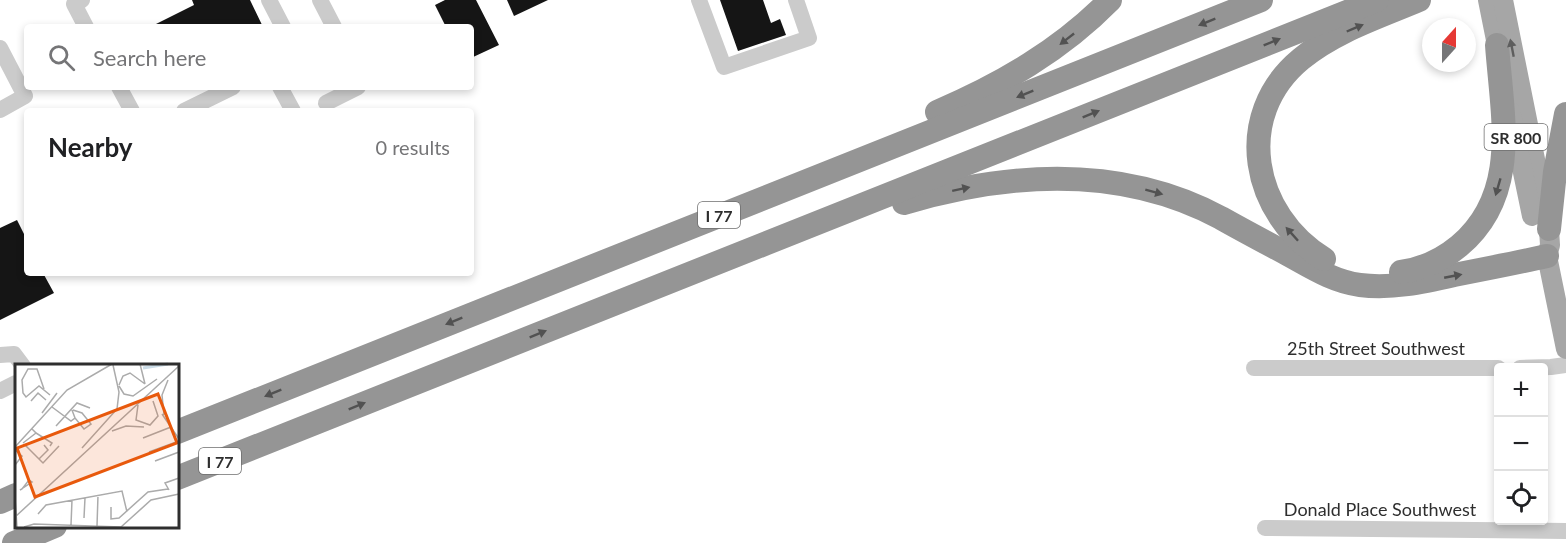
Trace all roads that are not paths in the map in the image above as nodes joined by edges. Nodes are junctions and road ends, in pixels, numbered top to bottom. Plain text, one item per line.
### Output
1 (82, 0) edge
2 (269, 0) edge
3 (320, 0) edge
4 (699, 0) edge
5 (796, 0) edge
6 (1110, 0) edge
7 (1261, 0) edge
8 (1377, 0) edge
9 (1419, 0) edge
10 (1496, 5) edge
11 (84, 24) edge
12 (282, 24) edge
13 (332, 24) edge
14 (1497, 45) junction
15 (0, 48) edge
16 (121, 90) edge
17 (227, 90) edge
18 (282, 90) edge
19 (352, 90) edge
20 (326, 103) dead end
21 (130, 108) edge
22 (189, 108) edge
23 (291, 108) edge
24 (0, 111) edge
25 (1566, 114) edge
26 (1549, 229) junction
27 (1548, 256) junction
28 (496, 304) junction
29 (588, 314) junction
30 (1566, 346) edge
31 (0, 355) edge
32 (22, 364) edge
33 (1566, 365) edge
34 (1548, 367) edge
35 (1254, 368) dead end
36 (1494, 368) edge
37 (15, 384) edge
38 (0, 391) edge
39 (178, 432) edge
40 (178, 478) edge
41 (15, 495) edge
42 (0, 502) edge
43 (50, 528) edge
44 (1265, 528) dead end
45 (1566, 531) edge
46 (1489, 536) edge
47 (1520, 536) edge
48 (14, 543) edge

1 - 11 street
2 - 12 street
3 - 13 street
4 - 5 street
6 -> 28 highway
7 -> 28 highway, I 77
29 -> 8 highway, I 77
14 -> 9 highway
10 - 14 main road, SR 800
26 -> 10 main road, SR 800
14 - 27 main road, SR 800
15 - 24 street
16 - 21 street
17 - 22 street
18 - 23 street
19 - 20 street
25 - 26 highway
26 - 27 main road, SR 800
29 -> 27 highway
27 - 30 main road, SR 800
28 -> 39 highway, I 77
40 -> 29 highway, I 77
31 - 32 street
33 - 34 street
35 - 36 street, 25th Street Southwest
37 - 38 street
41 - 42 highway
43 - 48 highway
44 - 46 street, Donald Place Southwest
45 - 47 street, Donald Place Southwest
46 - 47 street, Donald Place Southwest

